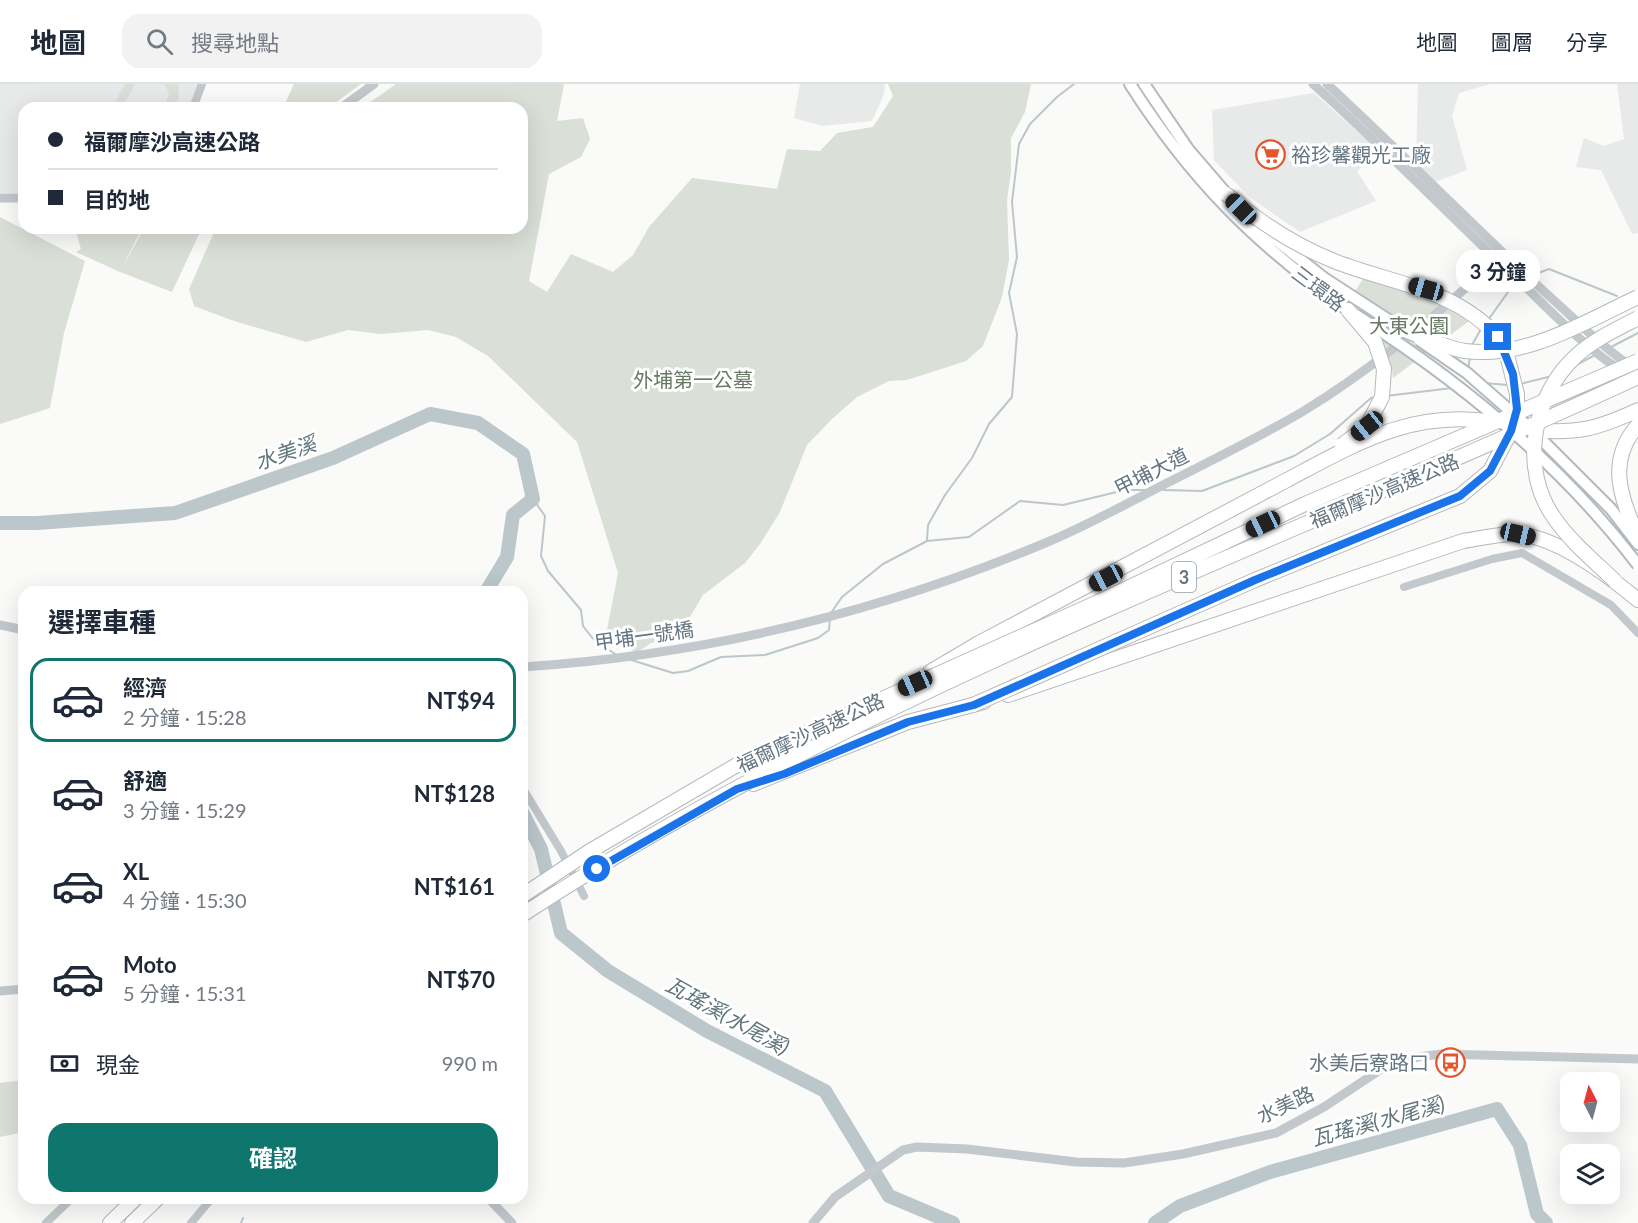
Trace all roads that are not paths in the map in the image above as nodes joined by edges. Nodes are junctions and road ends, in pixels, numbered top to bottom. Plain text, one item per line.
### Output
1 (202, 84) edge
2 (374, 84) edge
3 (1130, 84) edge
4 (1144, 84) edge
5 (1314, 84) edge
6 (1327, 84) edge
7 (195, 102) edge
8 (349, 102) edge
9 (1226, 194) junction
10 (0, 198) edge
11 (18, 198) edge
12 (1500, 257) junction
13 (1528, 283) junction
14 (1638, 297) edge
15 (1348, 310) junction
16 (1638, 318) edge
17 (1404, 330) junction
18 (1638, 361) edge
19 (1638, 371) edge
20 (1638, 379) edge
21 (1638, 410) edge
22 (1505, 423) junction
23 (1638, 425) edge
24 (1532, 430) junction
25 (1287, 480) junction
26 (1638, 537) edge
27 (1638, 544) edge
28 (1638, 565) edge
29 (1615, 581) junction
30 (1404, 586) dead end
31 (1638, 600) edge
32 (0, 625) edge
33 (18, 629) edge
34 (769, 631) joint
35 (1638, 633) edge
36 (528, 667) edge
37 (896, 692) junction
38 (974, 705) junction
39 (737, 789) junction
40 (528, 798) edge
41 (528, 892) edge
42 (584, 896) dead end
43 (528, 911) edge
44 (18, 990) edge
45 (0, 991) edge
46 (1638, 1059) edge
47 (66, 1204) edge
48 (130, 1204) edge
49 (152, 1204) edge
50 (207, 1204) edge
51 (494, 1204) edge
52 (46, 1223) edge
53 (110, 1223) edge
54 (132, 1223) edge
55 (190, 1223) edge
56 (512, 1223) edge
57 (813, 1223) edge

1 - 7 street
2 - 8 street
3 - 15 main road, 三環路
4 - 9 main road, 三環路
5 - 12 street
6 - 12 street
9 - 17 main road, 三環路, bridge
9 - 38 highway, bridge
10 - 11 street
12 - 13 street
12 - 34 street, 甲埔大道
13 - 19 street
13 - 20 street
14 - 17 highway, bridge
15 - 22 main road, 三環路, bridge
15 - 25 highway, bridge
16 - 29 highway, bridge
17 - 24 main road, 三環路, bridge
18 - 37 highway, 福爾摩沙高速公路 / 3, bridge
20 - 39 highway, 福爾摩沙高速公路 / 3, bridge
21 - 24 highway
22 - 24 main road, bridge
22 - 25 highway, bridge
22 - 28 main road, 三環路, bridge
23 - 26 highway
24 - 27 main road, 三環路
25 - 37 highway, bridge
29 - 31 highway
29 - 38 highway, bridge
30 - 35 street
32 - 33 street
34 - 36 street, 甲埔一號橋
37 - 41 highway, 福爾摩沙高速公路 / 3, bridge
38 - 39 highway, bridge
39 - 43 highway, 福爾摩沙高速公路 / 3, bridge
40 - 42 street
44 - 45 street
46 - 57 street, 水美路
47 - 52 street
48 - 53 highway
49 - 54 highway
50 - 55 street
51 - 56 street

